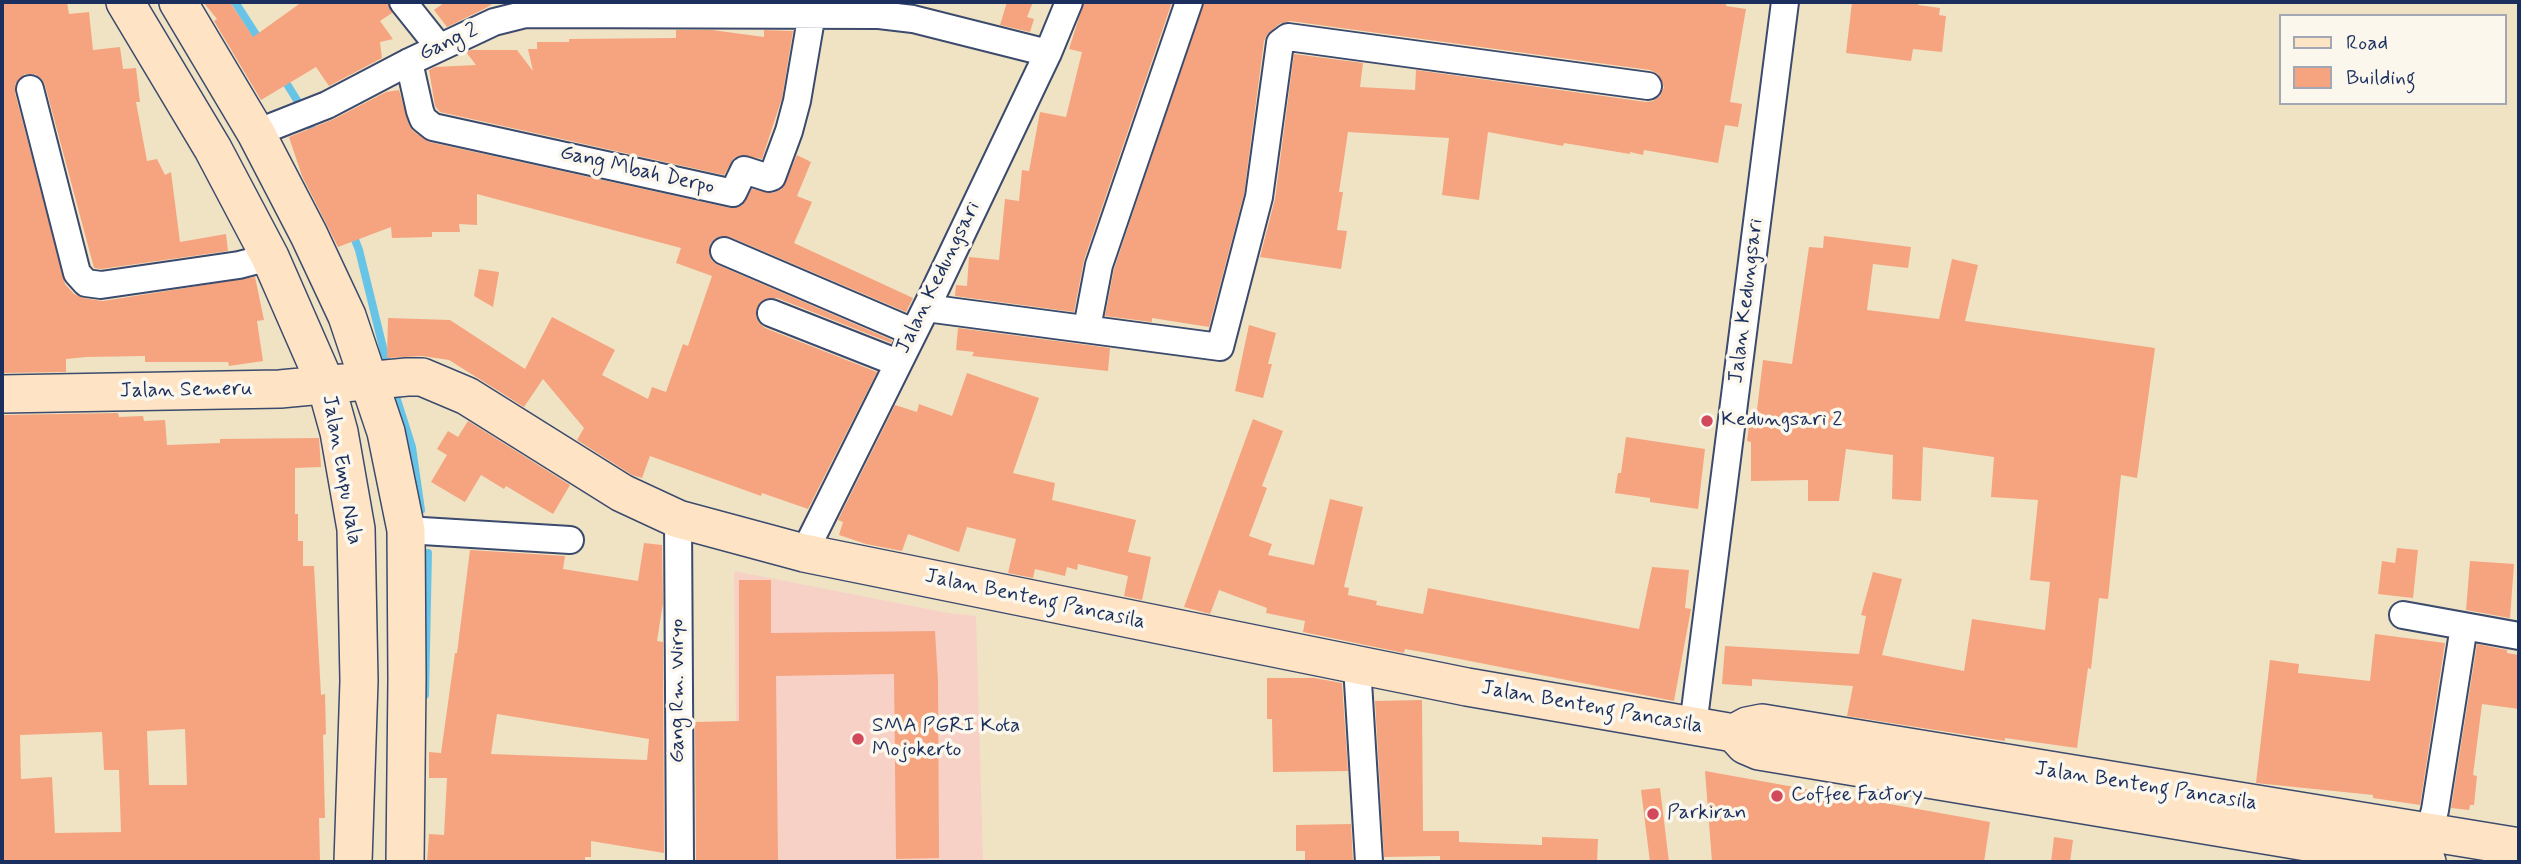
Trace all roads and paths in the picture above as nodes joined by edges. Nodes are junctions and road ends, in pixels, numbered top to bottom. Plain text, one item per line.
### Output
1 (125, 2) edge
2 (178, 2) edge
3 (403, 2) edge
4 (1069, 2) edge
5 (1189, 2) edge
6 (1785, 2) edge
7 (812, 13) junction
8 (439, 47) junction
9 (1048, 53) junction
10 (410, 61) junction
11 (1648, 86) dead end
12 (30, 89) dead end
13 (256, 132) junction
14 (724, 251) dead end
15 (270, 257) junction
16 (926, 308) junction
17 (771, 313) dead end
18 (1087, 328) junction
19 (913, 332) junction
20 (898, 363) junction
21 (384, 380) junction
22 (326, 385) junction
23 (2, 394) edge
24 (678, 519) junction
25 (405, 530) junction
26 (570, 540) dead end
27 (804, 553) junction
28 (2403, 615) dead end
29 (2464, 626) junction
30 (2519, 636) edge
31 (1360, 665) junction
32 (1693, 726) junction
33 (2519, 848) edge
34 (2424, 852) edge
35 (353, 862) edge
36 (405, 862) edge
37 (680, 862) edge
38 (1369, 862) edge

1 - 15 street, Jalan Empu Nala
2 - 13 street
3 - 8 street
4 - 9 street, Jalan Kedungsari
5 - 18 street
6 - 32 street, Jalan Kedungsari
7 - 8 street, Gang 2
7 - 9 street, Gang 2
7 - 10 street, Gang Mbah Derpo
8 - 10 street, Gang 2
9 - 16 street, Jalan Kedungsari
10 - 13 street, Gang 2
11 - 18 street
12 - 15 street
13 - 21 street
14 - 19 street
15 - 22 street, Jalan Empu Nala
16 - 18 street
16 - 19 street, Jalan Kedungsari
17 - 20 street
19 - 20 street, Jalan Kedungsari
20 - 27 street, Jalan Kedungsari
21 - 22 street, Jalan Semeru
21 - 24 street, Jalan Benteng Pancasila
21 - 25 street
22 - 23 street, Jalan Semeru
22 - 35 street, Jalan Empu Nala
24 - 27 street, Jalan Benteng Pancasila
24 - 37 street, Gang Rm. Wiryo
25 - 26 street
25 - 36 street
27 - 31 street, Jalan Benteng Pancasila
28 - 29 street
29 - 30 street
29 - 34 street
31 - 32 street, Jalan Benteng Pancasila
31 - 38 street
32 - 34 street, Jalan Benteng Pancasila
33 - 34 street, Jalan Benteng Pancasila

